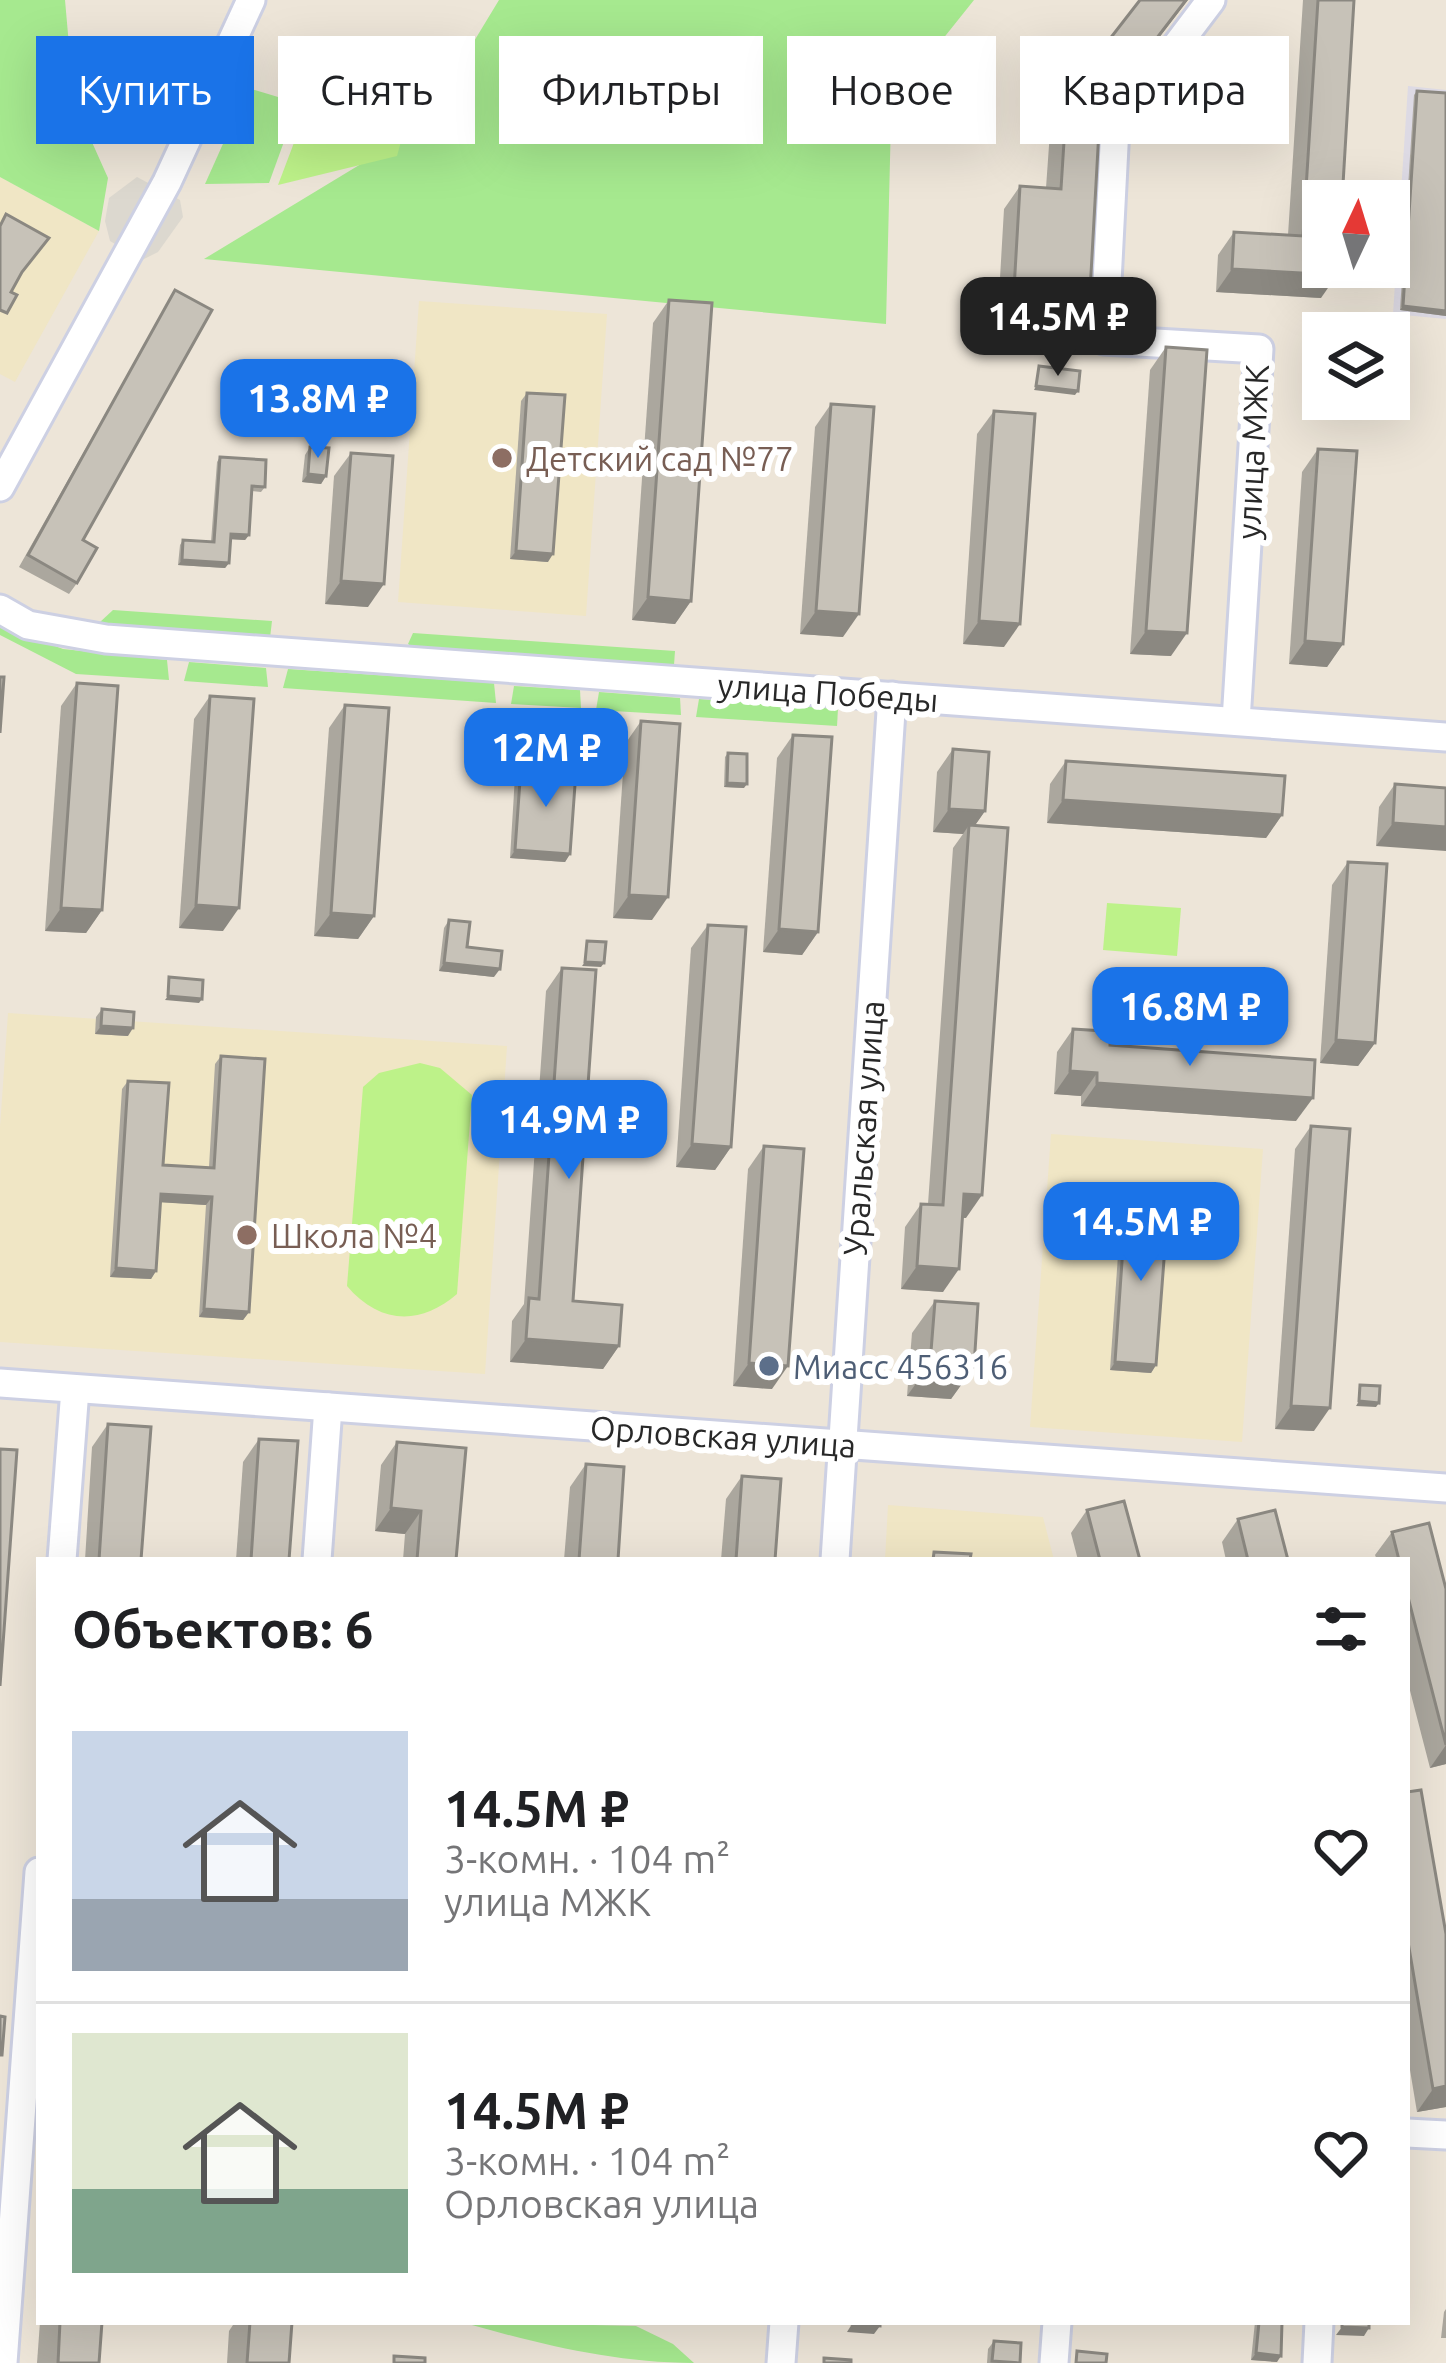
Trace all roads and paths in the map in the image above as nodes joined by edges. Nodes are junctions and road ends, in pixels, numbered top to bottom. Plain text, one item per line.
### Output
1 (251, 0) edge
2 (1211, 0) edge
3 (0, 487) edge
4 (0, 609) edge
5 (892, 696) junction
6 (1236, 722) junction
7 (1446, 737) edge
8 (0, 1383) edge
9 (75, 1389) junction
10 (328, 1407) junction
11 (842, 1444) junction
12 (1446, 1488) edge
13 (62, 1557) edge
14 (317, 1557) edge
15 (835, 1557) edge
16 (36, 1962) edge
17 (34, 2022) edge
18 (1410, 2133) edge
19 (1446, 2135) edge
20 (784, 2325) edge
21 (1057, 2325) edge
22 (1319, 2325) edge
23 (2, 2363) edge
24 (782, 2363) edge
25 (1054, 2363) edge
26 (1317, 2363) edge

1 - 3 street
2 - 6 street, улица МЖК
4 - 5 street, улица Победы
5 - 6 street, улица Победы
5 - 11 street, Уральская улица
6 - 7 street, улица Победы
8 - 9 street, Орловская улица
9 - 10 street, Орловская улица
9 - 13 street
10 - 11 street, Орловская улица
10 - 14 street
11 - 12 street, Орловская улица
11 - 15 street, Уральская улица
16 - 17 street
17 - 23 street
18 - 19 street
20 - 24 street
21 - 25 street
22 - 26 street

